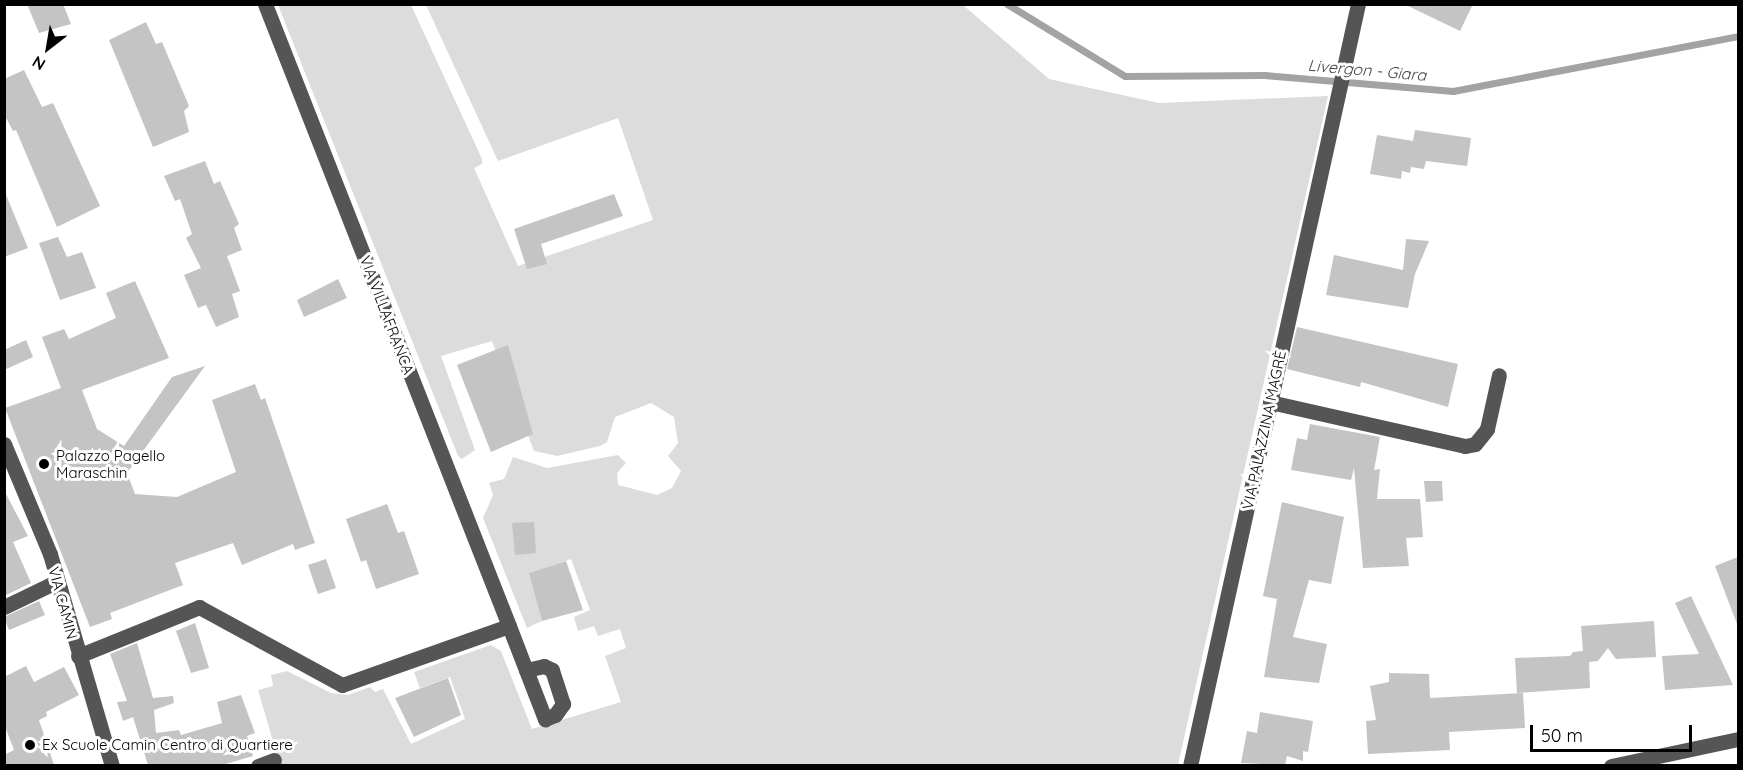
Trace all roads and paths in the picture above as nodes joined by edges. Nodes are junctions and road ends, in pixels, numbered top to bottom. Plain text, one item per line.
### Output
1 (265, 4) edge
2 (1358, 4) edge
3 (1499, 375) dead end
4 (1270, 402) junction
5 (4, 444) edge
6 (56, 582) junction
7 (4, 607) edge
8 (509, 626) junction
9 (78, 656) junction
10 (526, 670) dead end
11 (1738, 739) edge
12 (274, 760) dead end
13 (112, 765) edge
14 (258, 765) edge
15 (1190, 765) edge
16 (1611, 765) edge

1 - 8 street, VIA VILLAFRANCA
2 - 4 street, VIA PALAZZINA MAGRÈ
3 - 4 street
4 - 15 street, VIA PALAZZINA MAGRÈ
5 - 6 street, VIA CAMIN
6 - 7 street
6 - 9 street, VIA CAMIN
8 - 9 street
8 - 10 street, VIA VILLAFRANCA
9 - 13 street, VIA CAMIN
11 - 16 street
12 - 14 street

